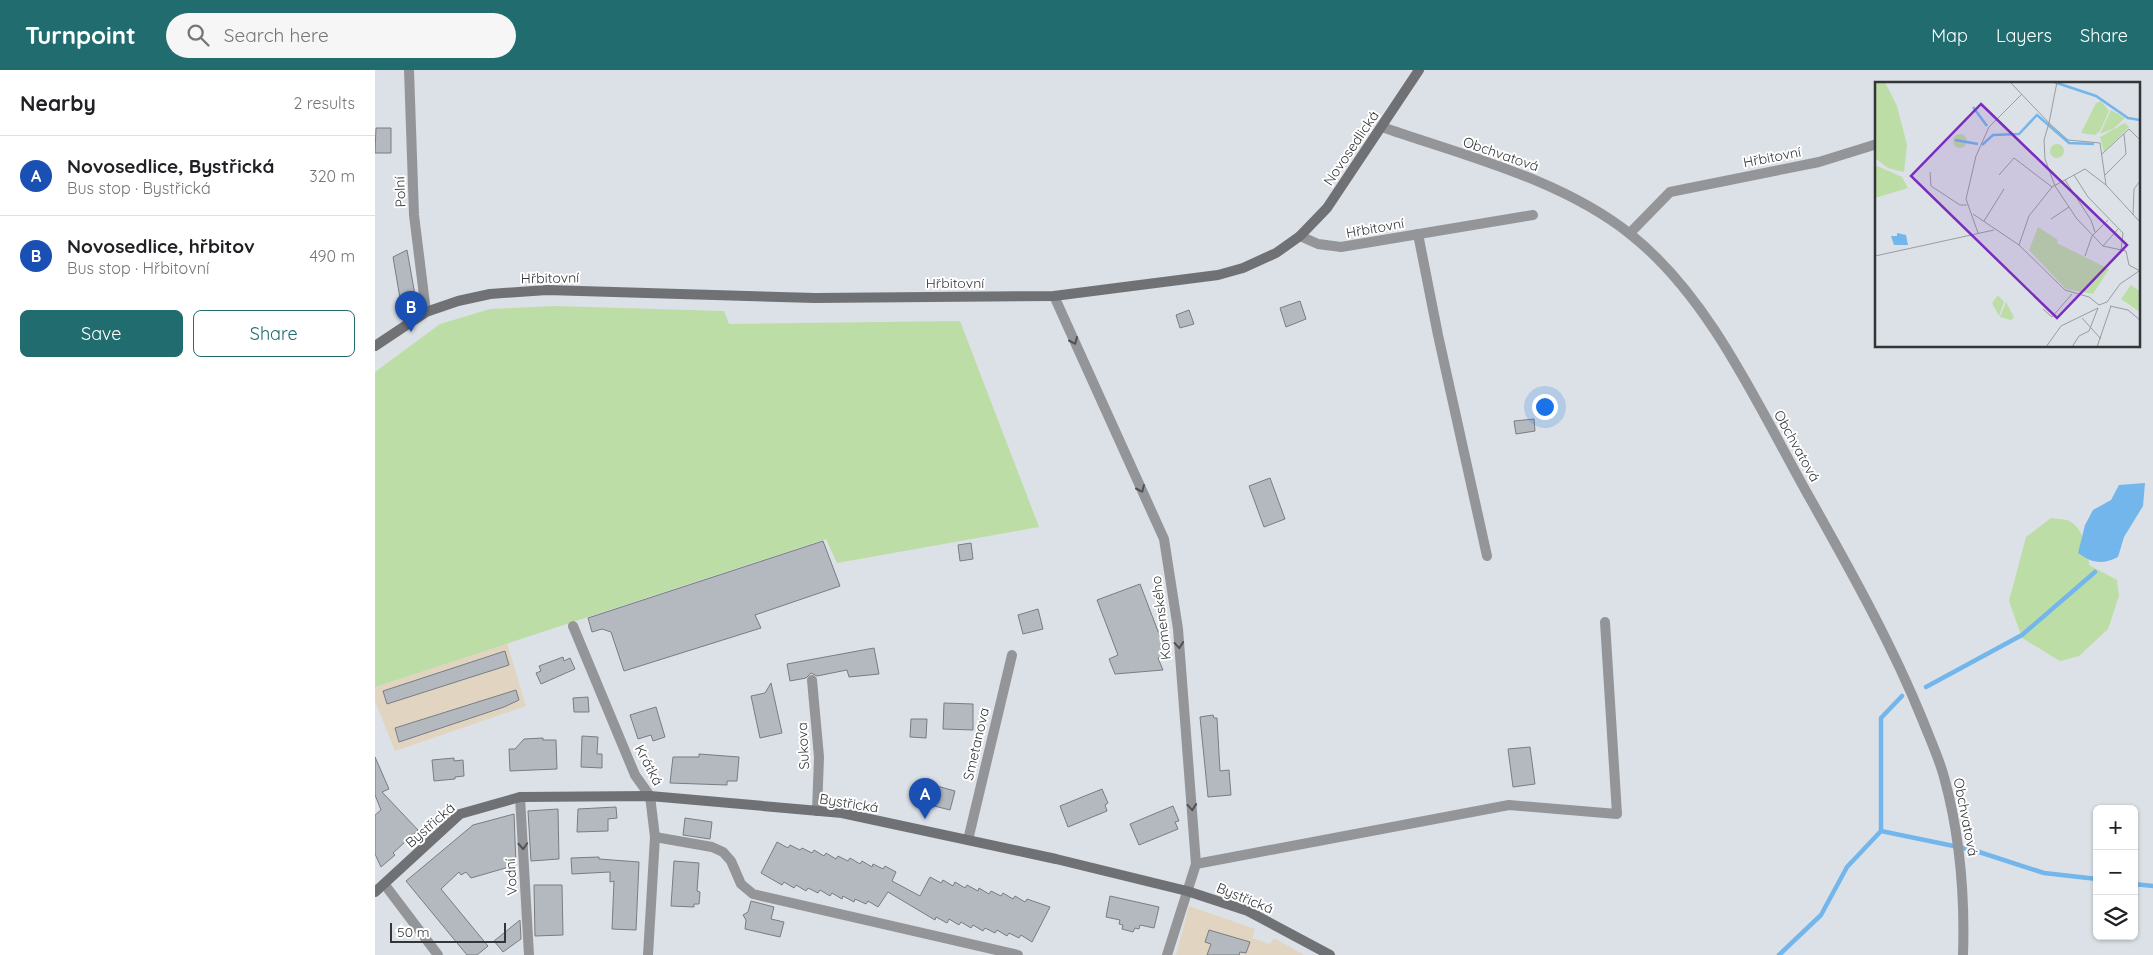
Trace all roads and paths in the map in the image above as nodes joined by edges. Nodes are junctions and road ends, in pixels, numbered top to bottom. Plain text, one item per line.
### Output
1 (409, 70) edge
2 (1419, 70) edge
3 (1382, 127) junction
4 (1875, 145) edge
5 (1533, 215) dead end
6 (1418, 234) junction
7 (1630, 234) junction
8 (1300, 236) junction
9 (1054, 296) junction
10 (426, 312) junction
11 (375, 346) edge
12 (1487, 556) dead end
13 (1605, 622) dead end
14 (573, 626) dead end
15 (1012, 655) dead end
16 (812, 680) dead end
17 (650, 796) junction
18 (520, 797) junction
19 (817, 811) junction
20 (655, 837) junction
21 (968, 840) junction
22 (1196, 864) junction
23 (385, 884) junction
24 (1187, 891) junction
25 (375, 892) edge
26 (438, 955) edge
27 (529, 955) edge
28 (647, 955) edge
29 (1018, 955) edge
30 (1167, 955) edge
31 (1330, 955) edge
32 (1963, 955) edge

1 - 10 street, Polní
2 - 3 street, Novosedlická
3 - 7 street, Obchvatová
3 - 8 street, Novosedlická
4 - 7 street, Hřbitovní
5 - 6 street, Hřbitovní
6 - 8 street, Hřbitovní
6 - 12 street
7 - 32 street, Obchvatová
8 - 9 street, Hřbitovní
9 - 10 street, Hřbitovní
9 -> 22 street, Komenského
10 - 11 street, Hřbitovní
13 - 22 street
14 - 17 street, Krátká
15 - 21 street, Smetanova
16 - 19 street, Sukova
17 - 18 street, Bystřická
17 - 19 street, Bystřická
17 - 20 street, Krátká
18 - 23 street, Bystřická
18 -> 27 street, Vodní
19 - 21 street, Bystřická
20 - 28 street, Krátká
20 - 29 street
21 - 24 street, Bystřická
22 - 24 street, Komenského
23 - 25 street, Bystřická
23 - 26 street
24 - 30 street, Komenského
24 - 31 street, Bystřická

